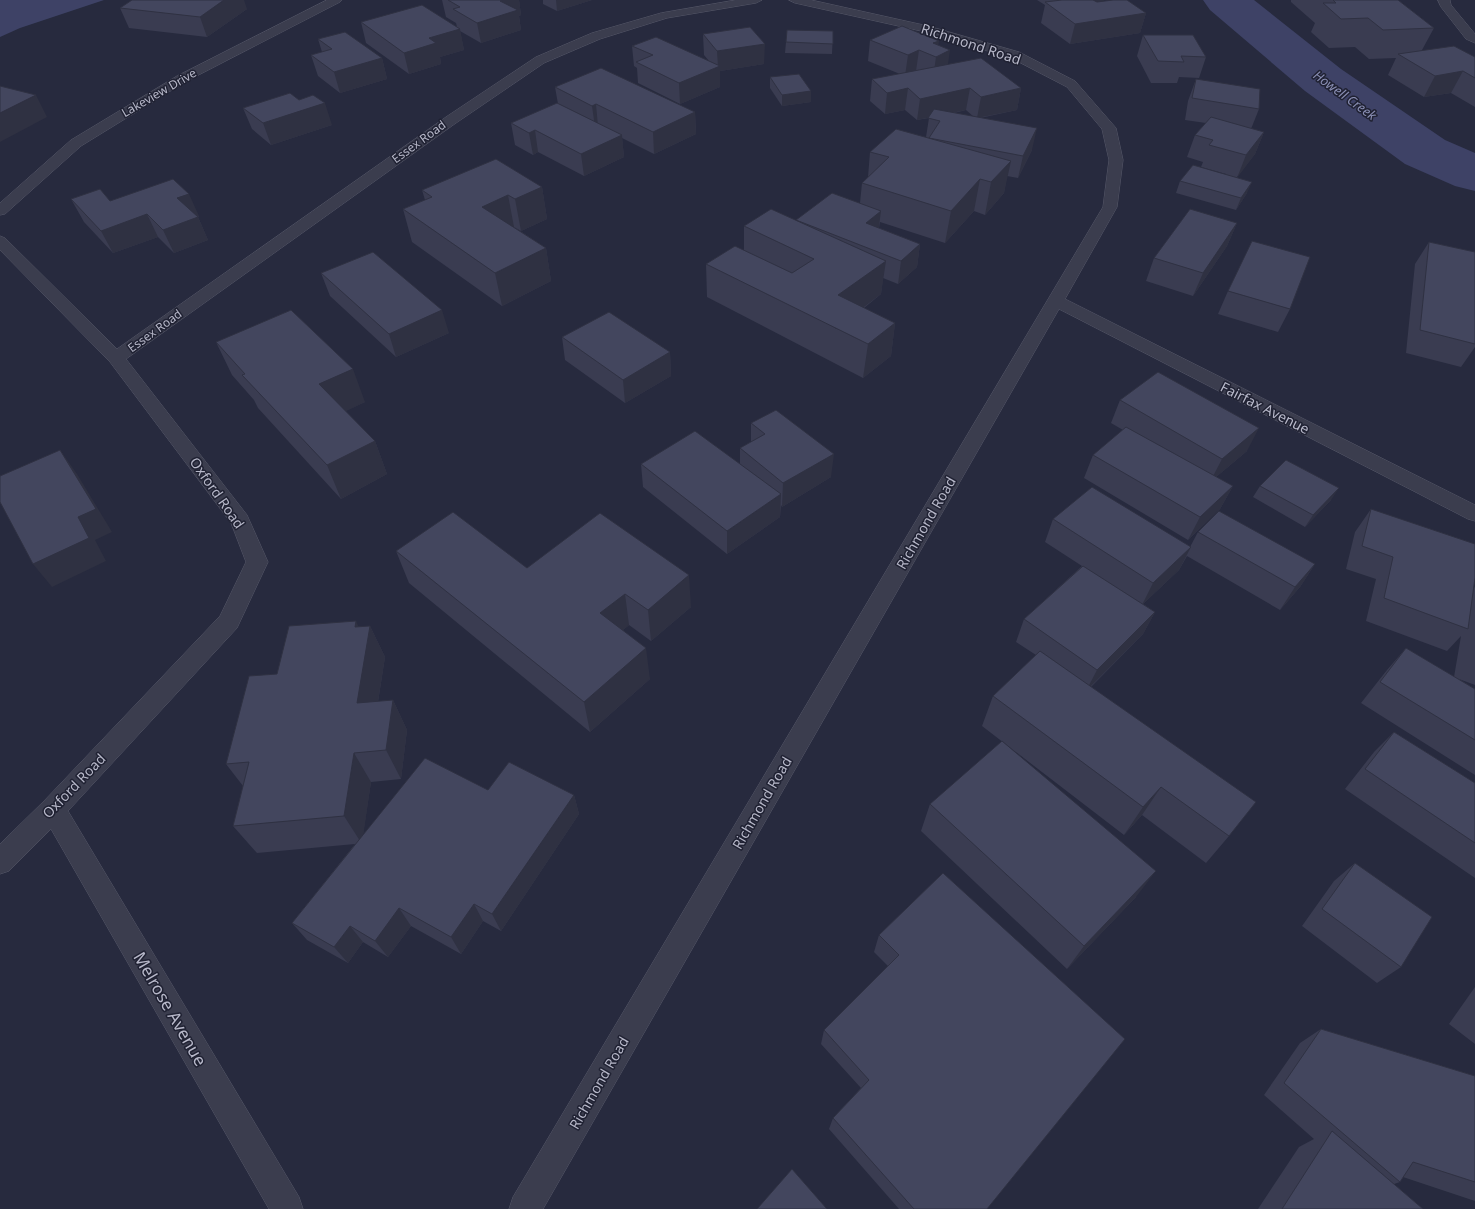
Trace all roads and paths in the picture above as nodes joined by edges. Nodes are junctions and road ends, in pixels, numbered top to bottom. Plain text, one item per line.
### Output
1 (336, 0) edge
2 (756, 0) edge
3 (795, 0) edge
4 (1444, 0) edge
5 (1475, 39) edge
6 (0, 211) edge
7 (0, 241) edge
8 (1056, 301) junction
9 (116, 358) junction
10 (1475, 514) edge
11 (53, 809) junction
12 (0, 862) edge
13 (287, 1209) edge
14 (525, 1209) edge

1 - 6 street, Lakeview Drive
2 - 9 street, Essex Road
3 - 8 street, Richmond Road
4 - 5 street
7 - 9 street, Oxford Road
8 - 10 street, Fairfax Avenue
8 - 14 street, Richmond Road
9 - 11 street, Oxford Road
11 - 12 street, Oxford Road
11 - 13 street, Melrose Avenue

